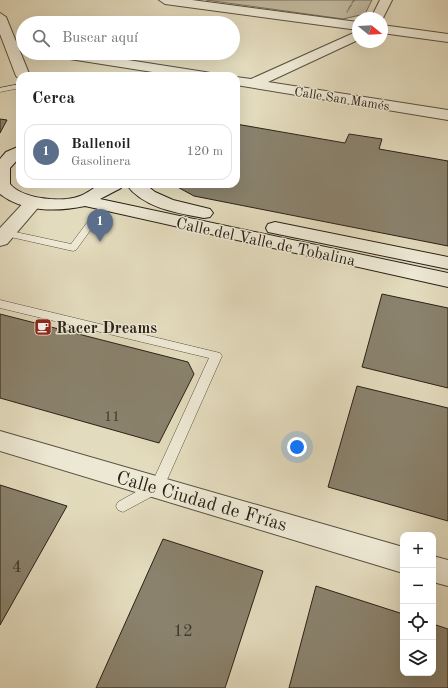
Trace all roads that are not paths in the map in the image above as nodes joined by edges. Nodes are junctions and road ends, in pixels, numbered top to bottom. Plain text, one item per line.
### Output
1 (165, 0) edge
2 (386, 0) edge
3 (381, 12) edge
4 (1, 23) edge
5 (337, 23) junction
6 (352, 25) edge
7 (388, 25) edge
8 (388, 30) edge
9 (416, 34) junction
10 (352, 37) edge
11 (448, 38) edge
12 (336, 44) junction
13 (11, 46) edge
14 (16, 58) edge
15 (17, 60) edge
16 (102, 60) edge
17 (291, 66) junction
18 (21, 72) edge
19 (179, 72) edge
20 (240, 82) edge
21 (253, 84) junction
22 (16, 87) edge
23 (0, 90) edge
24 (240, 90) edge
25 (304, 92) junction
26 (448, 115) edge
27 (11, 154) edge
28 (1, 184) edge
29 (108, 188) edge
30 (140, 188) edge
31 (85, 201) junction
32 (32, 203) junction
33 (104, 206) junction
34 (3, 237) edge
35 (448, 263) edge
36 (448, 280) edge
37 (0, 304) edge
38 (0, 441) edge
39 (157, 487) junction
40 (124, 506) dead end
41 (400, 559) edge
42 (436, 570) edge
43 (448, 573) edge

1 - 5 street
2 - 3 street
4 - 13 street
5 - 6 street
5 - 12 street
7 - 9 street
8 - 9 street
9 - 11 street
10 - 12 street
12 - 17 street
13 - 14 street
15 - 18 street
16 - 19 street
17 - 21 street
17 - 25 street
20 - 21 street, Calle San Mamés
21 - 24 street
21 - 25 street, Calle San Mamés
22 - 23 lane
25 - 26 street, Calle San Mamés
27 - 28 street
28 - 32 street
29 - 31 street
30 - 35 street, Calle del Valle de Tobalina
31 - 32 street
31 - 33 street, Calle del Valle de Tobalina
32 - 34 street
33 - 34 lane
33 - 36 street, Calle del Valle de Tobalina
37 - 39 lane
38 - 39 street, Calle Ciudad de Frías
39 - 40 lane
39 - 41 street, Calle Ciudad de Frías
42 - 43 street

